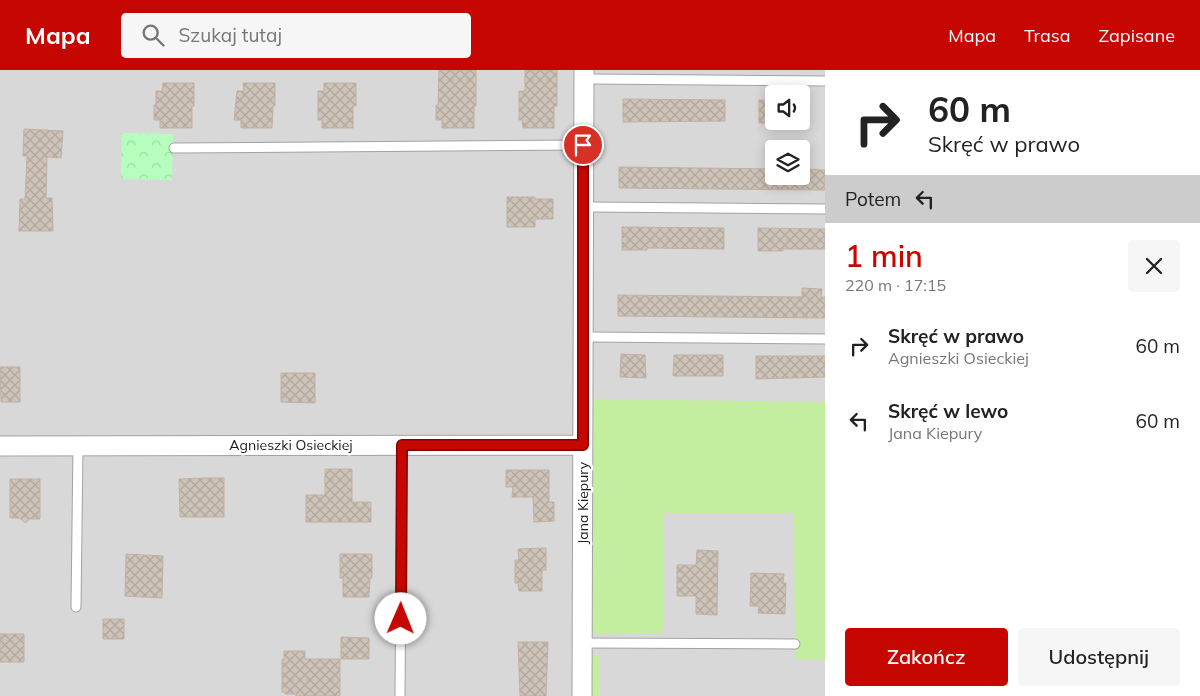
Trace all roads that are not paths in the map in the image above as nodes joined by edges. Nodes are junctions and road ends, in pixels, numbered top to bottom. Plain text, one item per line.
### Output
1 (588, 74) edge
2 (825, 81) edge
3 (583, 145) junction
4 (174, 148) dead end
5 (593, 208) dead end
6 (825, 210) edge
7 (591, 337) dead end
8 (825, 340) edge
9 (402, 445) junction
10 (583, 445) junction
11 (0, 446) edge
12 (78, 446) junction
13 (76, 607) dead end
14 (582, 643) junction
15 (795, 644) dead end
16 (400, 696) edge
17 (582, 696) edge

1 - 2 lane
1 - 3 street, Jana Kiepury
3 - 4 lane
3 - 10 street, Jana Kiepury
5 - 6 lane
7 - 8 lane
9 - 10 street, Agnieszki Osieckiej
9 - 12 street, Agnieszki Osieckiej
9 - 16 lane
10 - 14 street, Jana Kiepury
11 - 12 street, Agnieszki Osieckiej
12 - 13 lane
14 - 15 lane
14 - 17 street, Jana Kiepury

